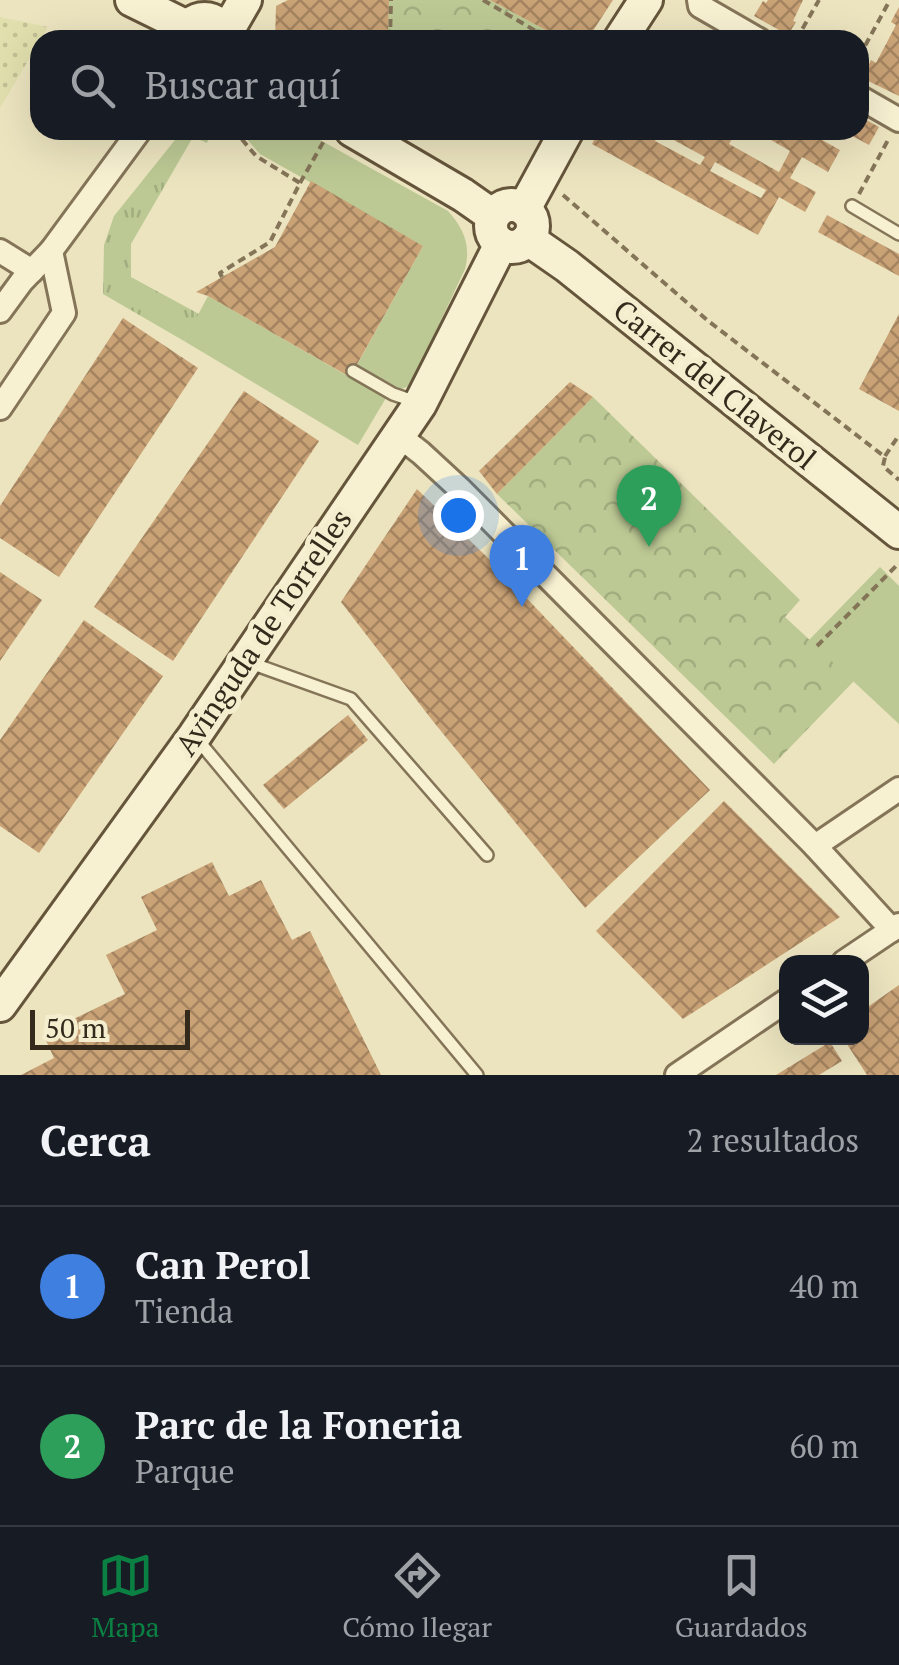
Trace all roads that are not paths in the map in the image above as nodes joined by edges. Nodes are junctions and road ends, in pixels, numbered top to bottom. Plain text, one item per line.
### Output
1 (132, 0) edge
2 (245, 0) edge
3 (646, 0) edge
4 (698, 0) edge
5 (194, 22) edge
6 (222, 30) edge
7 (230, 30) edge
8 (626, 30) edge
9 (741, 30) edge
10 (869, 107) edge
11 (894, 129) edge
12 (133, 140) edge
13 (348, 140) edge
14 (560, 140) edge
15 (852, 206) road end
16 (512, 227) junction
17 (899, 234) edge
18 (0, 251) edge
19 (52, 251) junction
20 (32, 271) junction
21 (0, 312) edge
22 (353, 371) dead end
23 (420, 404) junction
24 (0, 408) edge
25 (398, 435) junction
26 (894, 533) edge
27 (245, 661) junction
28 (194, 736) junction
29 (899, 790) edge
30 (815, 846) junction
31 (487, 854) dead end
32 (896, 928) edge
33 (855, 955) edge
34 (0, 1005) edge
35 (779, 1006) edge
36 (477, 1075) edge
37 (677, 1075) edge

1 - 5 street
2 - 7 street
3 - 8 street
4 - 9 street
5 - 6 street
10 - 11 street
12 - 19 street
13 - 16 street, Carrer del Claverol
14 - 16 street, Avinguda de Torrelles
15 - 17 lane
16 - 23 street, Avinguda de Torrelles
16 - 26 street, Carrer del Claverol
18 - 20 street
19 - 20 street
19 - 24 street
20 - 21 street
22 - 23 lane
23 - 25 street, Avinguda de Torrelles
25 - 27 street, Avinguda de Torrelles
25 - 30 street
27 - 28 street, Avinguda de Torrelles
27 - 31 lane
28 - 34 street, Avinguda de Torrelles
28 - 36 lane
29 - 30 street
30 - 32 street
32 - 33 street
35 - 37 street

